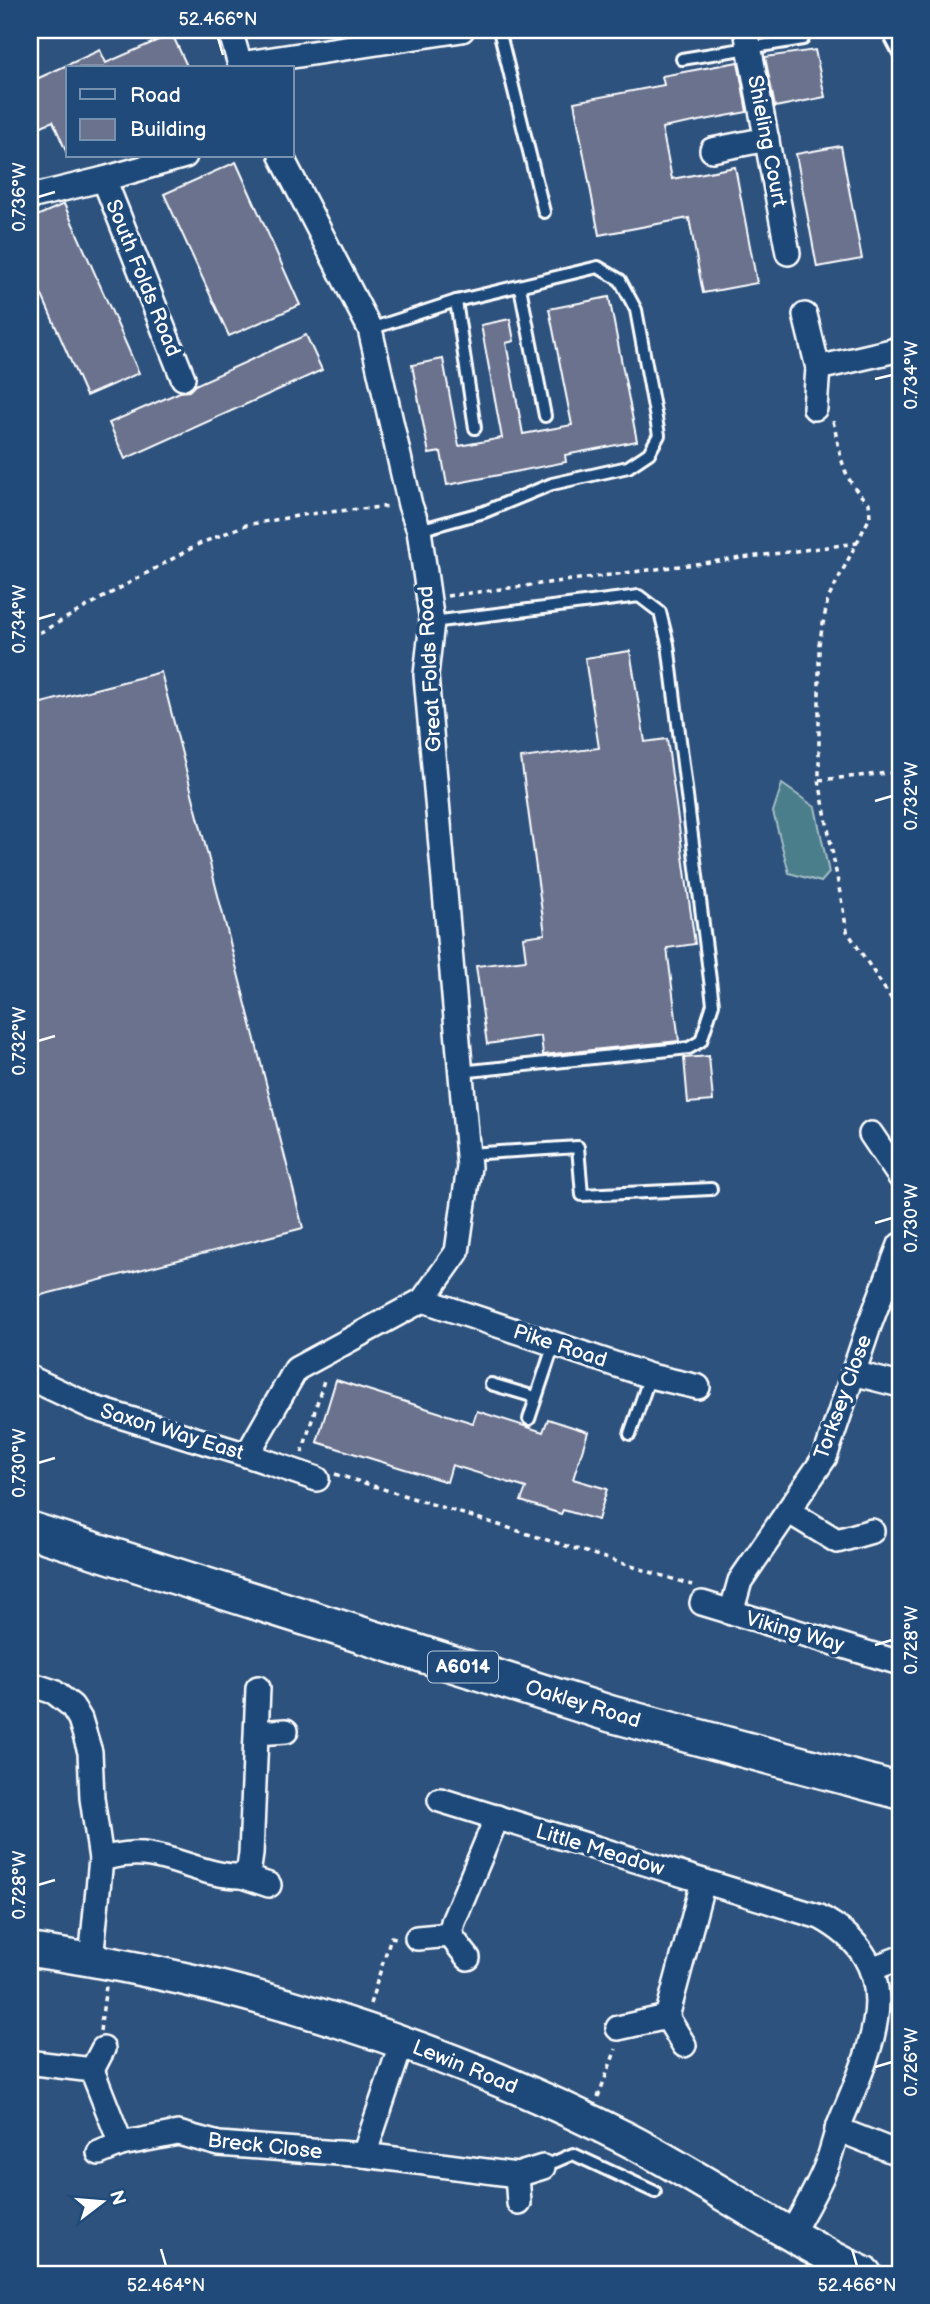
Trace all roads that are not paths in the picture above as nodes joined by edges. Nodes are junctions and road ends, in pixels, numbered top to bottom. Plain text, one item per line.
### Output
1 (230, 30) edge
2 (462, 30) edge
3 (499, 30) edge
4 (887, 30) edge
5 (366, 37) edge
6 (748, 38) edge
7 (803, 39) dead end
8 (900, 55) edge
9 (682, 59) dead end
10 (240, 66) edge
11 (767, 139) junction
12 (712, 150) dead end
13 (177, 158) edge
14 (282, 158) edge
15 (103, 179) junction
16 (30, 197) edge
17 (544, 212) dead end
18 (788, 253) dead end
19 (520, 287) junction
20 (456, 301) junction
21 (805, 315) dead end
22 (370, 329) junction
23 (900, 346) edge
24 (818, 368) junction
25 (183, 378) dead end
26 (815, 408) road end
27 (545, 416) dead end
28 (475, 428) dead end
29 (419, 530) junction
30 (432, 622) junction
31 (460, 1072) junction
32 (871, 1134) dead end
33 (468, 1161) junction
34 (900, 1177) edge
35 (711, 1189) dead end
36 (900, 1245) edge
37 (423, 1300) junction
38 (554, 1344) junction
39 (853, 1373) junction
40 (650, 1376) junction
41 (30, 1378) edge
42 (491, 1384) dead end
43 (900, 1385) edge
44 (698, 1387) dead end
45 (535, 1397) junction
46 (529, 1419) dead end
47 (630, 1434) dead end
48 (247, 1455) junction
49 (304, 1471) road end
50 (788, 1511) junction
51 (30, 1530) edge
52 (872, 1531) dead end
53 (702, 1603) road end
54 (731, 1613) junction
55 (900, 1663) edge
56 (30, 1684) edge
57 (258, 1688) dead end
58 (286, 1731) dead end
59 (257, 1733) junction
60 (900, 1791) edge
61 (440, 1800) dead end
62 (497, 1817) junction
63 (101, 1859) junction
64 (242, 1876) junction
65 (704, 1882) junction
66 (269, 1885) dead end
67 (450, 1935) junction
68 (416, 1938) road end
69 (30, 1950) edge
70 (468, 1958) dead end
71 (900, 1958) edge
72 (871, 1969) junction
73 (99, 1973) junction
74 (667, 2017) junction
75 (618, 2028) road end
76 (402, 2042) junction
77 (684, 2045) dead end
78 (103, 2049) road end
79 (35, 2063) dead end
80 (92, 2070) junction
81 (837, 2129) junction
82 (121, 2144) junction
83 (99, 2152) dead end
84 (900, 2154) edge
85 (364, 2155) junction
86 (543, 2166) joint
87 (517, 2175) junction
88 (655, 2192) dead end
89 (519, 2203) dead end
90 (790, 2235) junction
91 (866, 2274) edge

1 - 10 street
2 - 5 street
3 - 17 lane
4 - 8 lane
5 - 10 street
6 - 7 lane
6 - 9 lane
6 - 11 street, Shieling Court
11 - 12 street
11 - 18 street, Shieling Court
13 - 15 street, South Folds Road
14 - 22 street, Great Folds Road
15 - 16 street
15 - 25 street, South Folds Road
19 - 20 lane
19 - 27 lane
19 - 29 lane
20 - 22 lane
20 - 28 lane
21 - 24 street
22 - 29 street, Great Folds Road
23 - 24 street
24 - 26 street
29 - 30 street, Great Folds Road
30 - 31 street, Great Folds Road
30 - 31 lane
31 - 33 street, Great Folds Road
32 - 34 street
33 - 35 lane
33 - 37 street, Great Folds Road
36 - 39 street, Torksey Close
37 - 38 street, Pike Road
37 - 48 street
38 - 40 street, Pike Road
38 - 45 lane
39 - 43 street
39 - 50 street, Torksey Close
40 - 44 street, Pike Road
40 - 47 lane
41 - 48 street, Saxon Way East
42 - 45 lane
45 - 46 lane
48 - 49 street, Saxon Way East
50 - 52 street
50 - 54 street, Torksey Close
51 - 60 main road, Oakley Road / A6014
53 - 54 street, Viking Way
54 - 55 street, Viking Way
56 - 63 street
57 - 59 street
58 - 59 street
59 - 64 street
61 - 62 street, Little Meadow
62 - 65 street, Little Meadow
62 - 67 street
63 - 64 street
63 - 73 street
64 - 66 street
65 - 72 street, Little Meadow
65 - 74 street
67 - 68 street
67 - 70 street
69 - 73 street, Lewin Road
71 - 72 street
72 - 81 street, Little Meadow
73 - 76 street, Lewin Road
74 - 75 street
74 - 77 street
76 - 85 street
76 - 90 street, Lewin Road
78 - 80 street
79 - 80 street
80 - 82 street
81 - 84 street
81 - 90 street, Little Meadow
82 - 83 street, Breck Close
82 - 85 street, Breck Close
85 - 87 street, Breck Close
86 - 87 street, Breck Close
86 - 88 lane
87 - 89 street
90 - 91 street, Lewin Road

